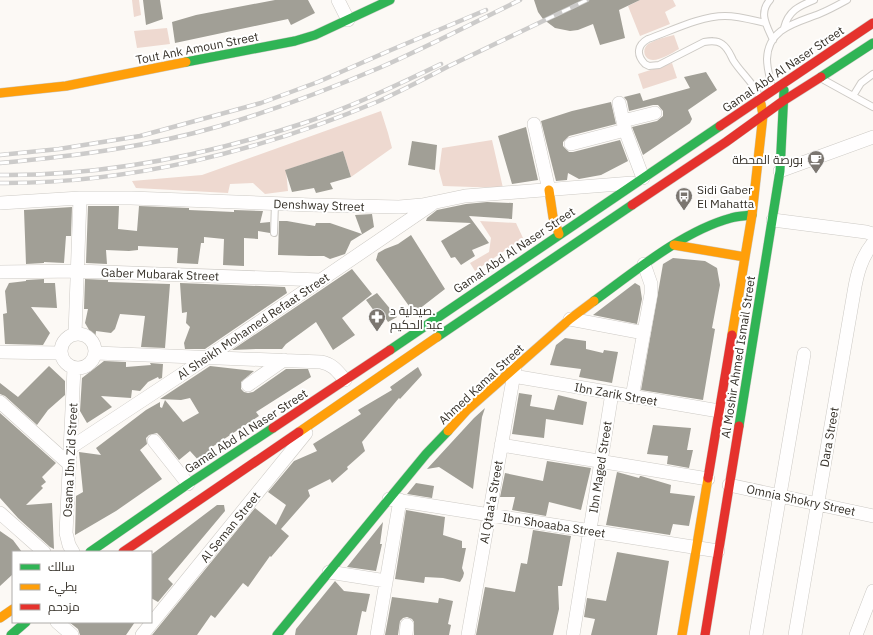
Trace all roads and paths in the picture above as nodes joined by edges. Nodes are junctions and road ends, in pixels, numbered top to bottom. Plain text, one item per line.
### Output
1 (338, 0) edge
2 (390, 0) edge
3 (770, 0) edge
4 (813, 0) edge
5 (847, 0) edge
6 (348, 20) junction
7 (873, 22) edge
8 (765, 23) junction
9 (784, 28) junction
10 (773, 40) junction
11 (873, 42) edge
12 (873, 74) edge
13 (821, 78) junction
14 (784, 82) junction
15 (772, 91) junction
16 (0, 93) edge
17 (853, 96) junction
18 (761, 99) junction
19 (783, 101) junction
20 (619, 103) dead end
21 (873, 107) edge
22 (655, 113) dead end
23 (763, 115) junction
24 (534, 124) dead end
25 (624, 126) junction
26 (873, 137) edge
27 (572, 144) dead end
28 (780, 171) junction
29 (640, 181) junction
30 (549, 190) junction
31 (80, 198) junction
32 (0, 203) edge
33 (275, 203) junction
34 (434, 203) junction
35 (752, 215) junction
36 (773, 220) junction
37 (274, 233) dead end
38 (559, 234) junction
39 (873, 234) edge
40 (873, 243) edge
41 (674, 245) junction
42 (745, 257) junction
43 (644, 264) junction
44 (77, 271) junction
45 (0, 272) edge
46 (320, 280) junction
47 (570, 320) junction
48 (644, 333) junction
49 (75, 334) junction
50 (0, 352) edge
51 (61, 353) junction
52 (96, 353) junction
53 (804, 354) dead end
54 (208, 358) junction
55 (284, 360) junction
56 (74, 368) junction
57 (514, 372) junction
58 (345, 380) junction
59 (248, 385) dead end
60 (612, 393) junction
61 (632, 396) junction
62 (0, 402) edge
63 (719, 411) junction
64 (317, 419) junction
65 (154, 441) dead end
66 (501, 445) junction
67 (70, 448) junction
68 (601, 461) junction
69 (70, 464) junction
70 (708, 479) junction
71 (188, 484) junction
72 (729, 485) junction
73 (780, 496) junction
74 (395, 499) junction
75 (817, 504) junction
76 (489, 515) junction
77 (1, 516) edge
78 (873, 516) edge
79 (590, 531) junction
80 (696, 548) junction
81 (43, 551) edge
82 (72, 551) edge
83 (91, 551) edge
84 (124, 551) edge
85 (718, 551) junction
86 (329, 572) junction
87 (386, 581) junction
88 (873, 591) edge
89 (12, 610) edge
90 (0, 618) edge
91 (25, 623) edge
92 (58, 623) edge
93 (152, 623) edge
94 (152, 623) edge
95 (11, 635) edge
96 (72, 635) edge
97 (142, 635) edge
98 (277, 635) edge
99 (376, 635) edge
100 (468, 635) edge
101 (573, 635) edge
102 (682, 635) edge
103 (705, 635) edge
104 (756, 635) edge
105 (795, 635) edge
106 (856, 635) edge

1 - 6 street
2 - 6 main road, Tout Ank Amoun Street
3 - 8 lane
4 - 9 lane
5 - 9 lane
6 - 16 main road, Tout Ank Amoun Street
7 - 14 main road, Gamal Abd Al Naser Street
8 - 10 lane
8 - 18 lane
9 - 10 lane
10 - 15 lane
11 - 13 main road
12 - 17 lane
13 - 17 lane
13 - 19 main road
14 - 15 main road, Gamal Abd Al Naser Street
14 - 19 main road, Al Moshir Ahmed Ismail Street
15 - 18 main road, Gamal Abd Al Naser Street
17 - 21 lane
18 - 23 main road, Al Moshir Ahmed Ismail Street
18 - 29 main road, Gamal Abd Al Naser Street
19 - 23 main road
19 - 28 main road, Al Moshir Ahmed Ismail Street
20 - 25 street
22 - 25 street
23 - 35 main road, Al Moshir Ahmed Ismail Street
23 - 64 main road
24 - 30 street
25 - 27 street
25 - 29 street
26 - 28 street
28 - 36 main road, Al Moshir Ahmed Ismail Street
29 - 30 street, Denshway Street
29 - 38 main road, Gamal Abd Al Naser Street
30 - 34 street, Denshway Street
30 - 38 main road
31 - 32 street, Denshway Street
31 - 33 street, Denshway Street
31 - 44 street
33 - 34 street, Denshway Street
33 - 37 lane
34 - 46 street, Al Sheikh Mohamed Refaat Street
35 - 41 main road, Ahmed Kamal Street
35 - 42 main road, Al Moshir Ahmed Ismail Street
36 - 39 street
36 - 72 main road, Al Moshir Ahmed Ismail Street
38 - 58 main road, Gamal Abd Al Naser Street
40 - 75 street, Dara Street
41 - 42 main road
41 - 43 main road, Ahmed Kamal Street
42 - 63 main road, Al Moshir Ahmed Ismail Street
43 - 47 main road, Ahmed Kamal Street
43 - 48 street
44 - 45 street, Gaber Mubarak Street
44 - 46 street, Gaber Mubarak Street
44 - 49 street
46 - 54 street, Al Sheikh Mohamed Refaat Street
47 - 48 street
47 - 57 main road, Ahmed Kamal Street
48 - 61 street
49 - 51 street
49 - 52 street
50 - 51 street
51 - 56 street
52 - 54 street
52 - 56 street
53 - 73 street
54 - 55 street
54 - 67 street, Al Sheikh Mohamed Refaat Street
55 - 58 street
55 - 59 street
56 - 67 street, Osama Ibn Zid Street
57 - 60 street, Ibn Zarik Street
57 - 66 street, Al Qtaa'a Street
57 - 74 main road, Ahmed Kamal Street
58 - 71 main road, Gamal Abd Al Naser Street
60 - 61 street, Ibn Zarik Street
60 - 68 street, Ibn Maged Street
61 - 63 street, Ibn Zarik Street
62 - 69 street
63 - 70 main road, Al Moshir Ahmed Ismail Street
64 - 84 main road
64 - 94 street, Al Seman Street
65 - 71 street
66 - 68 street
66 - 76 street, Al Qtaa'a Street
67 - 69 street, Osama Ibn Zid Street
68 - 70 street
68 - 79 street, Ibn Maged Street
69 - 82 street, Osama Ibn Zid Street
70 - 80 main road, Al Moshir Ahmed Ismail Street
71 - 83 main road, Gamal Abd Al Naser Street
72 - 73 street, Omnia Shokry Street
72 - 85 main road, Al Moshir Ahmed Ismail Street
73 - 75 street, Omnia Shokry Street
73 - 104 street
74 - 76 street, Ibn Shoaaba Street
74 - 86 main road, Ahmed Kamal Street
74 - 87 street
75 - 78 street, Omnia Shokry Street
75 - 105 street, Dara Street
76 - 79 street, Ibn Shoaaba Street
76 - 100 street, Al Qtaa'a Street
77 - 81 street
79 - 80 street, Ibn Shoaaba Street
79 - 101 street, Ibn Maged Street
80 - 85 street, Ibn Shoaaba Street
80 - 102 main road, Al Moshir Ahmed Ismail Street
85 - 103 main road, Al Moshir Ahmed Ismail Street
86 - 87 street
86 - 98 main road, Ahmed Kamal Street
87 - 99 street
88 - 106 street
89 - 90 main road
91 - 95 main road
92 - 96 street
93 - 97 street, Al Seman Street

